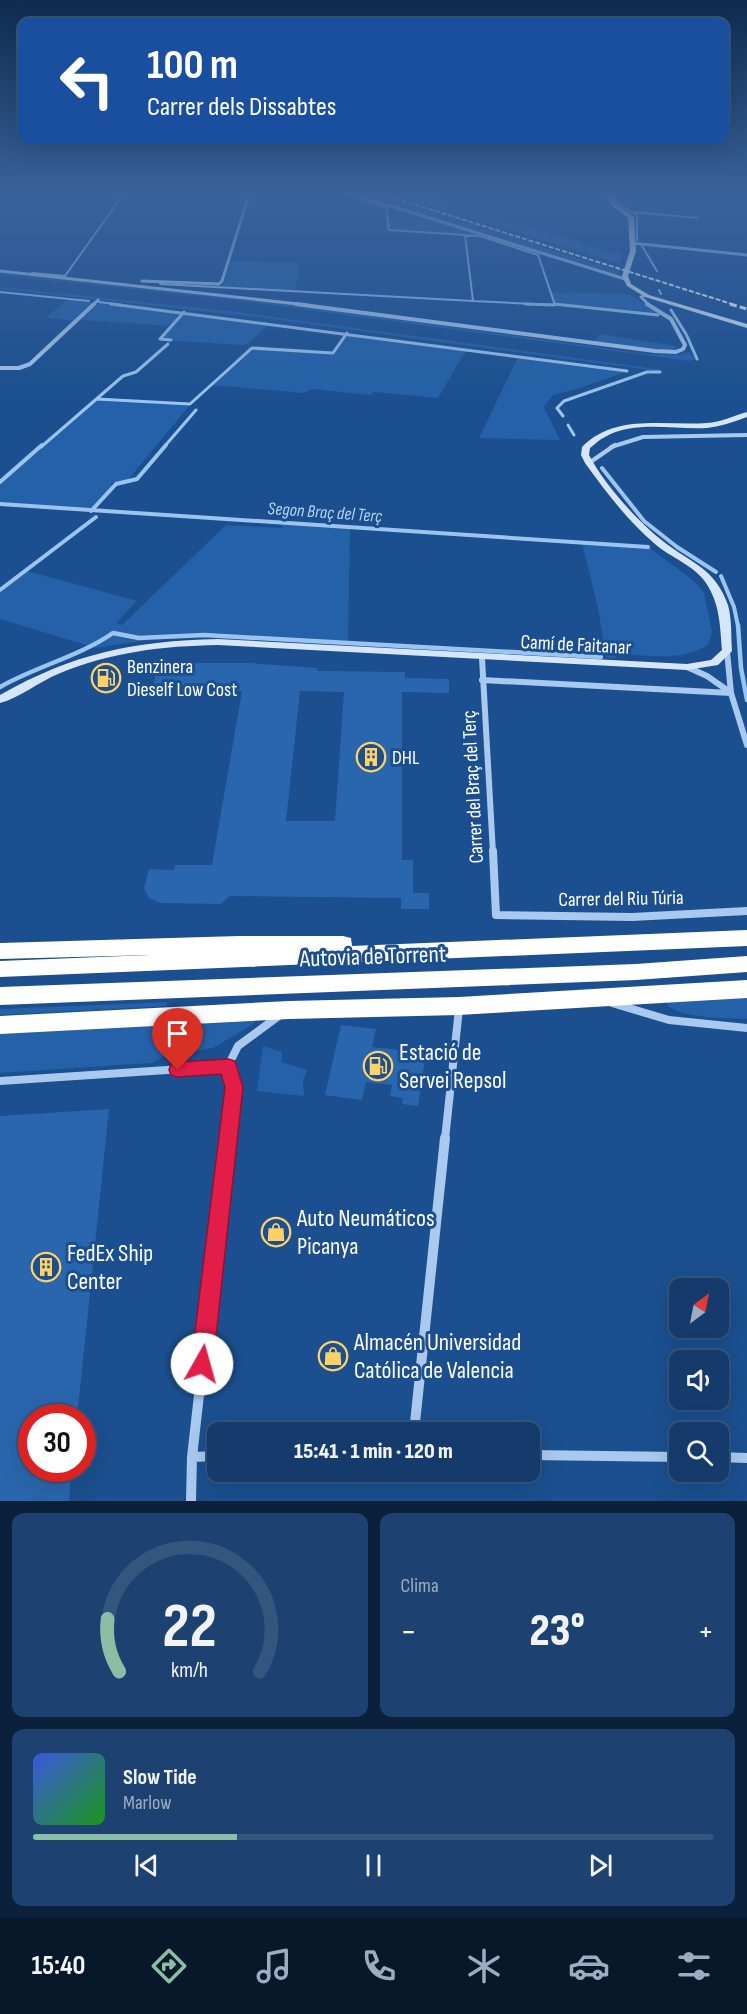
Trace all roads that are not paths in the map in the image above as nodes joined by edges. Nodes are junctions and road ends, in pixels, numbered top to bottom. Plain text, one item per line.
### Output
1 (229, 262) edge
2 (571, 262) edge
3 (630, 262) edge
4 (0, 272) edge
5 (625, 279) junction
6 (118, 283) junction
7 (645, 295) junction
8 (98, 300) dead end
9 (747, 326) edge
10 (0, 368) edge
11 (747, 414) edge
12 (747, 435) edge
13 (589, 463) junction
14 (727, 651) junction
15 (482, 658) junction
16 (687, 667) junction
17 (482, 680) junction
18 (731, 693) junction
19 (0, 700) edge
20 (747, 745) edge
21 (747, 911) edge
22 (496, 915) joint
23 (747, 938) edge
24 (600, 945) junction
25 (0, 951) edge
26 (747, 964) edge
27 (0, 969) edge
28 (747, 989) edge
29 (0, 996) edge
30 (592, 997) junction
31 (459, 1006) junction
32 (289, 1010) junction
33 (0, 1026) edge
34 (747, 1028) edge
35 (228, 1066) junction
36 (0, 1082) edge
37 (415, 1422) edge
38 (540, 1455) edge
39 (207, 1456) edge
40 (192, 1457) junction
41 (669, 1457) edge
42 (729, 1457) edge
43 (747, 1458) edge
44 (191, 1501) edge

1 - 6 street
2 - 5 street
3 - 5 street
4 - 6 street
5 - 7 street
6 - 7 street
7 - 9 street
8 - 10 street
11 - 13 street
12 - 13 street
13 - 14 street
14 - 16 street, Camí de Faitanar
14 - 18 street
15 - 16 street, Camí de Faitanar
15 - 17 street, Carrer del Braç del Terç
15 - 19 street, Camí de Faitanar
16 - 18 street
17 - 18 street, Camí de Faitanar
17 - 22 street, Carrer del Braç del Terç
18 - 20 street
21 - 22 street, Carrer del Riu Túria
23 - 24 highway, Autovia de Torrent
24 - 25 highway
24 - 27 highway, Autovia de Torrent
26 - 29 highway, Autovia de Torrent
28 - 30 highway
30 - 31 highway
30 - 34 street
31 - 32 highway
31 - 37 street
32 - 33 highway
32 - 35 street
35 - 36 street
35 - 40 street
38 - 41 street
39 - 40 street
40 - 44 street
42 - 43 street

